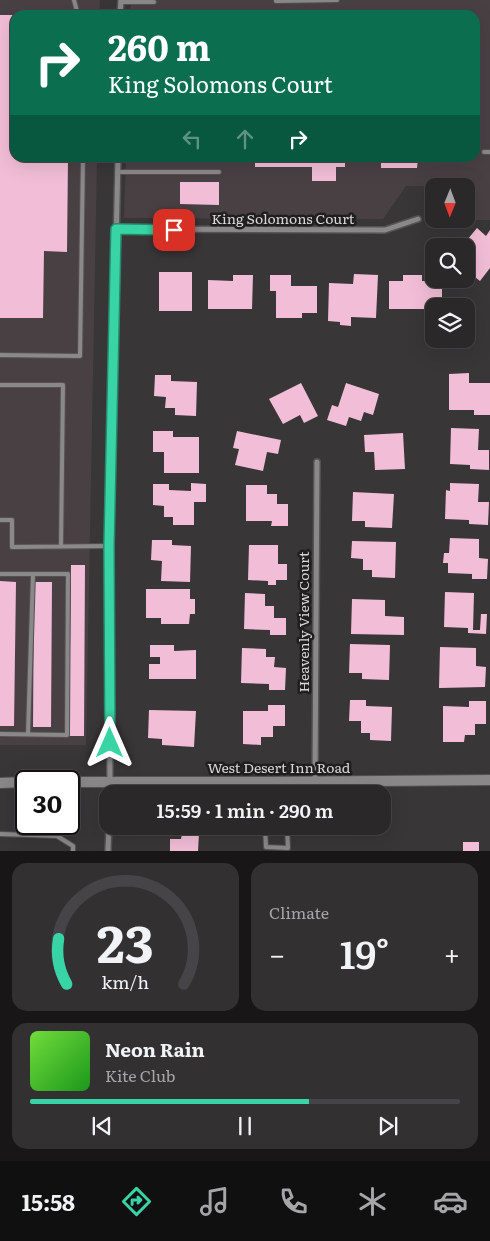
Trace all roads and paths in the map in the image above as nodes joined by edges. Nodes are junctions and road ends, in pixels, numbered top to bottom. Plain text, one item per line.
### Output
1 (276, 0) edge
2 (337, 0) edge
3 (121, 1) edge
4 (154, 2) dead end
5 (484, 152) dead end
6 (490, 152) edge
7 (83, 162) edge
8 (118, 162) edge
9 (117, 172) junction
10 (219, 172) dead end
11 (418, 219) dead end
12 (116, 229) junction
13 (0, 354) edge
14 (0, 385) edge
15 (316, 462) dead end
16 (0, 520) edge
17 (61, 546) junction
18 (109, 546) junction
19 (0, 574) edge
20 (33, 574) junction
21 (0, 734) edge
22 (28, 734) junction
23 (490, 780) edge
24 (15, 782) edge
25 (80, 782) edge
26 (110, 782) junction
27 (268, 782) junction
28 (315, 782) junction
29 (0, 783) edge
30 (268, 785) edge
31 (265, 826) edge
32 (0, 834) edge
33 (109, 835) edge
34 (57, 836) joint
35 (73, 851) edge
36 (108, 851) edge

1 - 2 lane
3 - 4 lane
5 - 6 lane
7 - 13 lane
8 - 9 street
9 - 10 lane
9 - 12 street
11 - 12 street, King Solomons Court
12 - 18 street
14 - 17 lane
15 - 28 street, Heavenly View Court
16 - 17 lane
17 - 18 lane
18 - 26 street
19 - 20 lane
20 - 22 lane
20 - 22 lane
21 - 22 lane
23 - 28 main road, West Desert Inn Road
24 - 29 main road
25 - 26 main road, West Desert Inn Road
26 - 27 main road, West Desert Inn Road
27 - 28 main road, West Desert Inn Road
27 - 30 lane
31 - 31 lane
32 - 34 lane
33 - 36 street
34 - 35 lane

